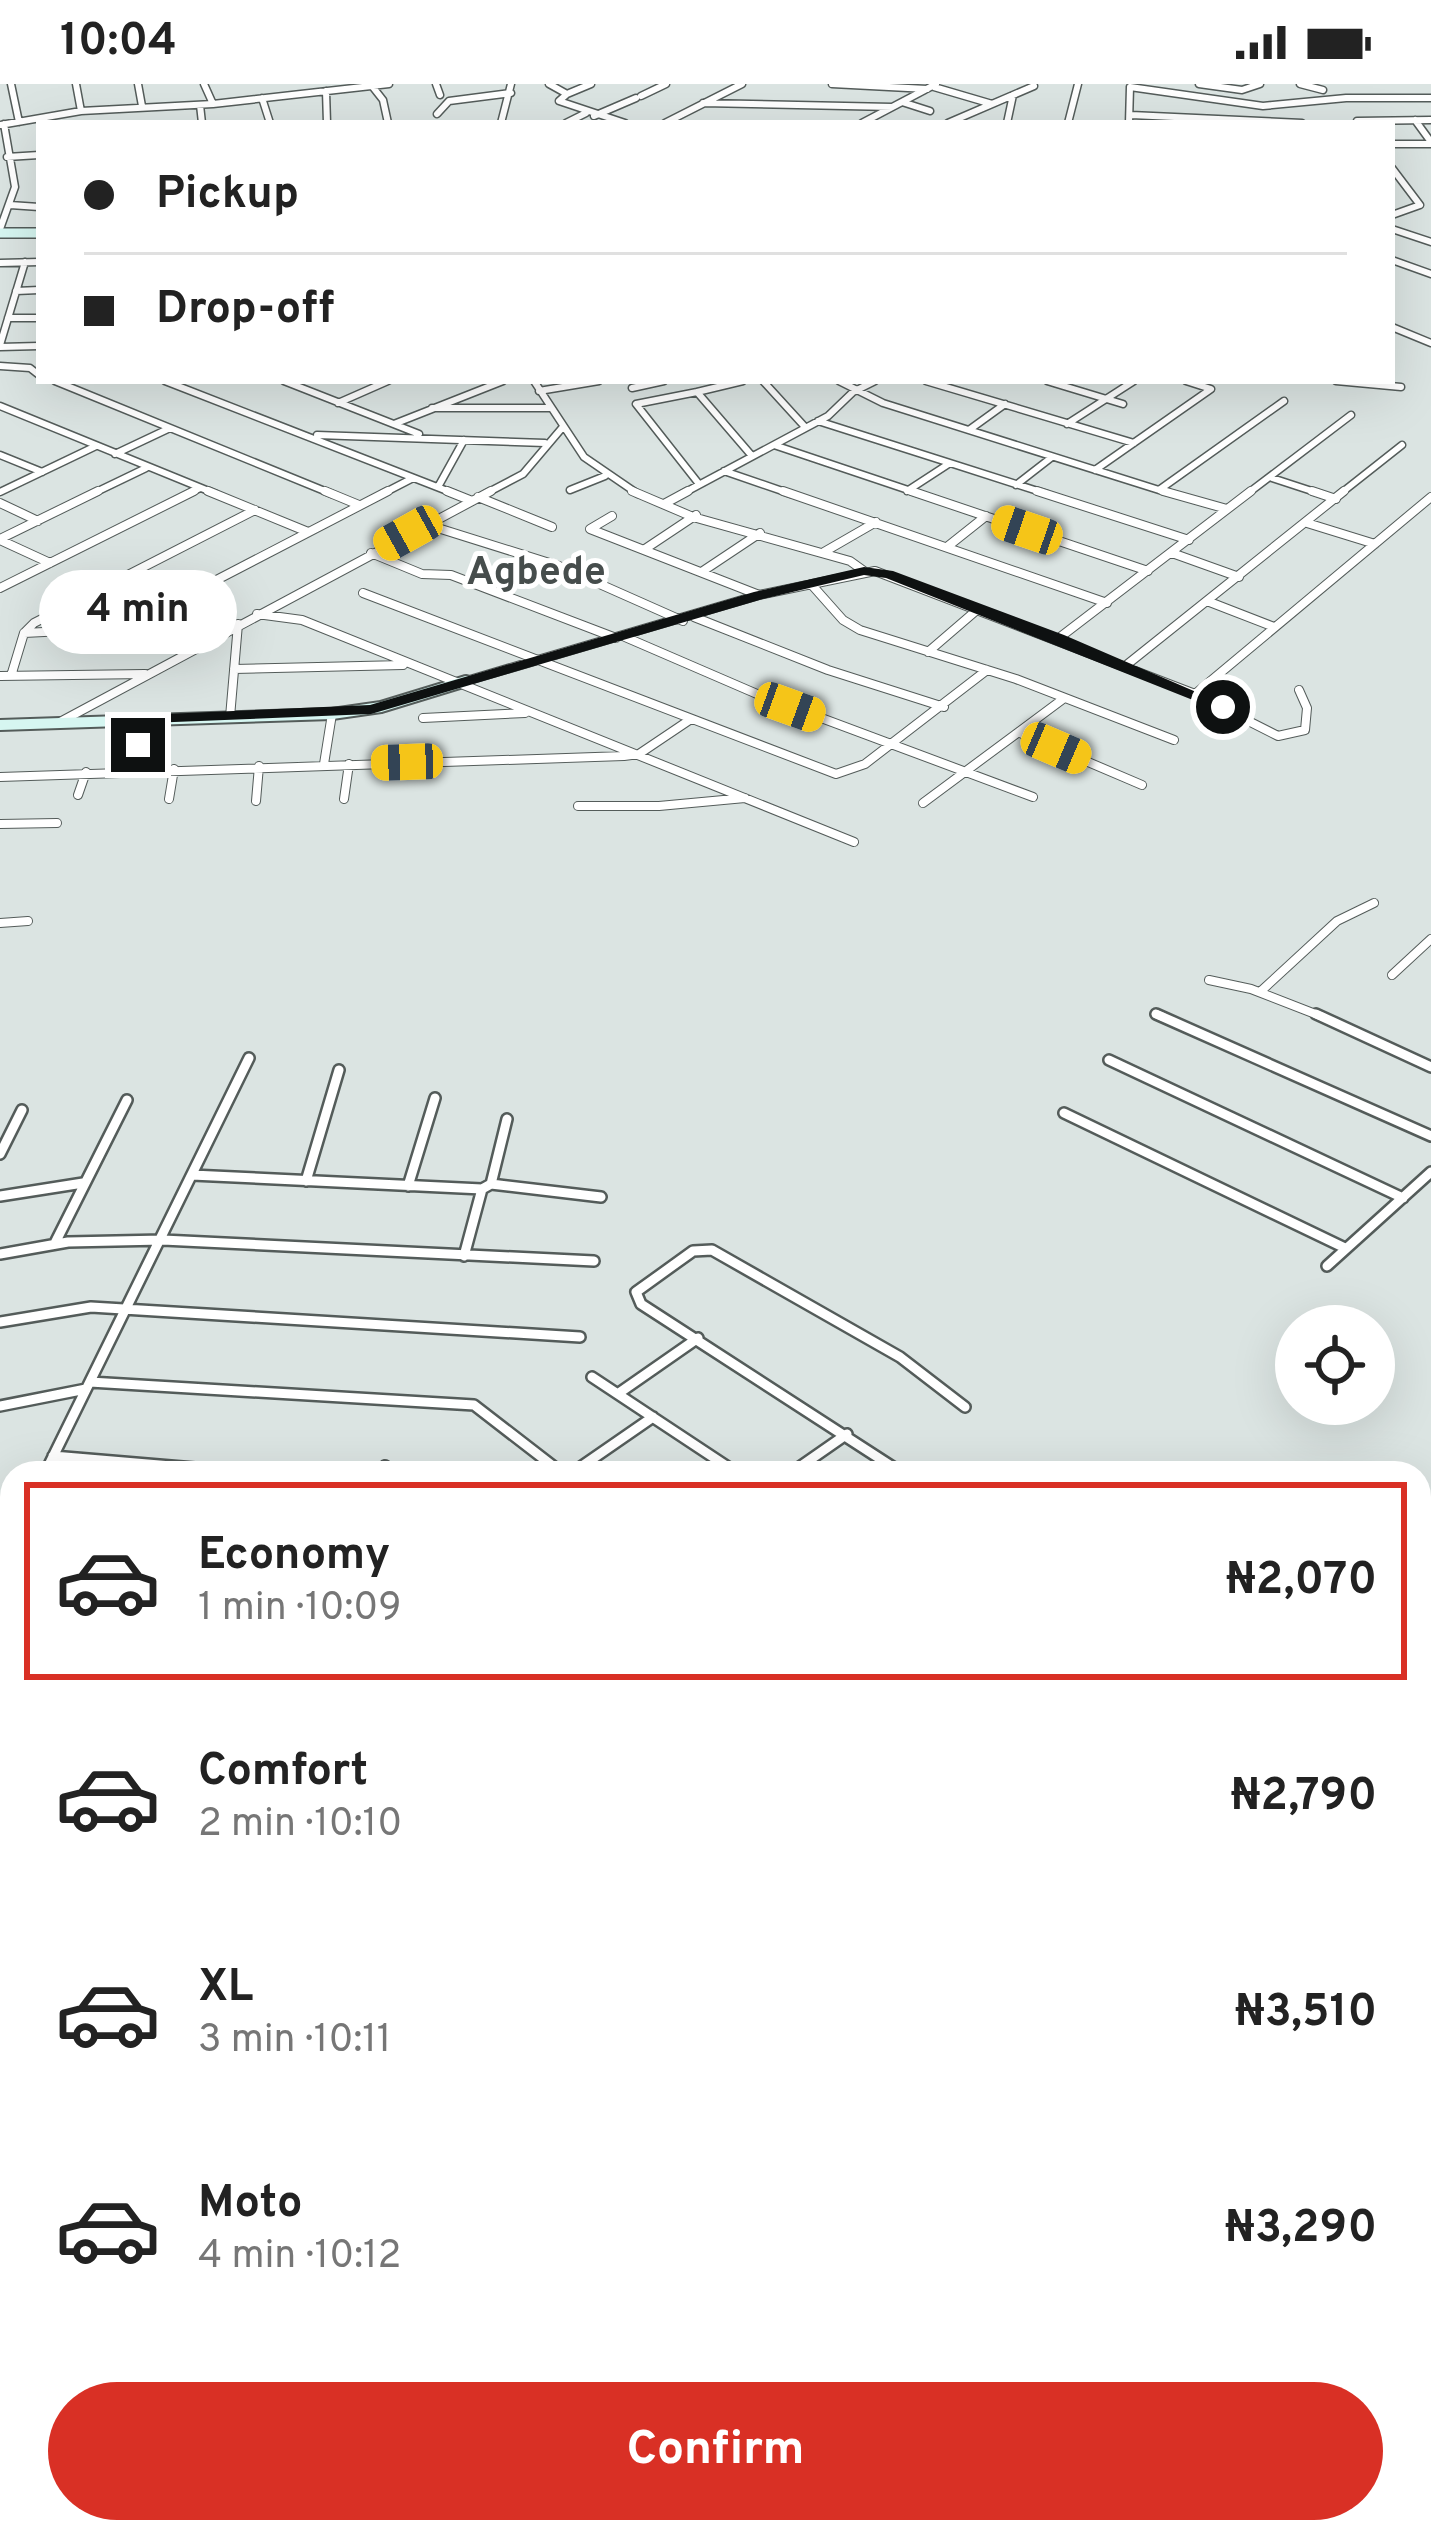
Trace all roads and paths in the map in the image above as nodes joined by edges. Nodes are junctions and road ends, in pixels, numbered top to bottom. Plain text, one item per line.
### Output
1 (10, 84) edge
2 (76, 84) edge
3 (138, 84) edge
4 (204, 84) edge
5 (268, 84) edge
6 (389, 84) edge
7 (436, 84) edge
8 (549, 84) edge
9 (590, 84) edge
10 (666, 84) edge
11 (742, 84) edge
12 (832, 84) edge
13 (1078, 84) edge
14 (1199, 84) edge
15 (1260, 84) edge
16 (1300, 84) edge
17 (372, 86) edge
18 (932, 86) edge
19 (1034, 86) edge
20 (335, 87) edge
21 (495, 88) edge
22 (511, 88) edge
23 (1130, 88) edge
24 (1146, 88) edge
25 (1323, 90) dead end
26 (326, 91) junction
27 (567, 94) junction
28 (440, 95) dead end
29 (1013, 95) junction
30 (274, 96) junction
31 (262, 98) junction
32 (1431, 98) edge
33 (902, 102) junction
34 (703, 103) junction
35 (213, 104) junction
36 (992, 104) junction
37 (200, 105) junction
38 (132, 106) junction
39 (142, 106) junction
40 (892, 107) junction
41 (81, 111) junction
42 (930, 111) dead end
43 (70, 113) junction
44 (437, 114) dead end
45 (590, 114) junction
46 (1130, 119) edge
47 (71, 120) edge
48 (135, 120) edge
49 (202, 120) edge
50 (269, 120) edge
51 (327, 120) edge
52 (387, 120) edge
53 (502, 120) edge
54 (574, 120) edge
55 (613, 120) edge
56 (671, 120) edge
57 (868, 120) edge
58 (955, 120) edge
59 (1008, 120) edge
60 (1069, 120) edge
61 (1173, 120) edge
62 (1395, 120) edge
63 (1415, 120) junction
64 (1431, 120) edge
65 (19, 122) junction
66 (2, 124) edge
67 (1431, 143) edge
68 (1395, 144) edge
69 (36, 155) edge
70 (7, 157) junction
71 (1395, 172) edge
72 (0, 202) edge
73 (11, 204) junction
74 (36, 207) edge
75 (1419, 207) junction
76 (1431, 211) edge
77 (1395, 214) edge
78 (1395, 230) edge
79 (0, 231) edge
80 (36, 232) edge
81 (1431, 242) edge
82 (1395, 261) edge
83 (0, 262) edge
84 (25, 262) junction
85 (36, 262) edge
86 (1431, 274) edge
87 (36, 290) edge
88 (16, 291) junction
89 (13, 302) junction
90 (0, 303) edge
91 (36, 317) edge
92 (8, 318) junction
93 (1395, 328) edge
94 (1431, 343) edge
95 (0, 346) edge
96 (36, 346) edge
97 (0, 366) edge
98 (36, 373) edge
99 (62, 384) edge
100 (173, 384) edge
101 (291, 384) edge
102 (381, 384) edge
103 (495, 384) edge
104 (535, 384) edge
105 (581, 384) edge
106 (629, 384) edge
107 (730, 384) edge
108 (766, 384) edge
109 (843, 384) edge
110 (869, 384) edge
111 (936, 384) edge
112 (1056, 384) edge
113 (1130, 384) edge
114 (1197, 384) edge
115 (1368, 384) edge
116 (1401, 387) dead end
117 (539, 391) junction
118 (697, 392) junction
119 (853, 392) junction
120 (1106, 400) junction
121 (1283, 400) dead end
122 (644, 401) junction
123 (338, 403) junction
124 (1004, 404) junction
125 (1123, 404) dead end
126 (0, 406) edge
127 (432, 408) junction
128 (550, 408) junction
129 (1351, 415) dead end
130 (818, 422) junction
131 (394, 424) junction
132 (1067, 424) junction
133 (805, 427) junction
134 (170, 428) junction
135 (562, 428) junction
136 (969, 430) junction
137 (306, 435) junction
138 (426, 437) junction
139 (464, 440) junction
140 (545, 442) junction
141 (1134, 443) junction
142 (773, 445) junction
143 (1402, 445) dead end
144 (96, 446) junction
145 (115, 454) junction
146 (0, 455) edge
147 (752, 456) junction
148 (1052, 457) junction
149 (950, 463) junction
150 (147, 467) junction
151 (1095, 470) junction
152 (724, 471) junction
153 (41, 472) junction
154 (605, 476) junction
155 (413, 478) junction
156 (1272, 478) junction
157 (699, 484) junction
158 (1016, 485) junction
159 (438, 487) junction
160 (200, 488) junction
161 (570, 490) dead end
162 (1159, 490) junction
163 (908, 491) junction
164 (0, 492) edge
165 (1431, 497) edge
166 (475, 499) junction
167 (1336, 500) junction
168 (0, 503) edge
169 (664, 504) junction
170 (359, 505) junction
171 (1227, 509) junction
172 (255, 510) junction
173 (696, 515) junction
174 (612, 516) dead end
175 (986, 516) junction
176 (38, 520) junction
177 (876, 522) junction
178 (1307, 523) junction
179 (425, 524) junction
180 (552, 527) dead end
181 (308, 532) junction
182 (760, 533) junction
183 (0, 540) edge
184 (1189, 540) junction
185 (1375, 544) junction
186 (947, 547) junction
187 (645, 549) junction
188 (371, 553) junction
189 (824, 553) junction
190 (1172, 554) junction
191 (50, 563) junction
192 (704, 571) junction
193 (864, 571) junction
194 (1148, 571) junction
195 (1239, 577) junction
196 (812, 584) junction
197 (0, 588) edge
198 (363, 592) dead end
199 (759, 595) junction
200 (1207, 601) junction
201 (1107, 603) junction
202 (978, 608) junction
203 (257, 614) junction
204 (694, 616) junction
205 (683, 621) junction
206 (238, 624) junction
207 (1274, 627) junction
208 (24, 633) junction
209 (620, 637) junction
210 (1059, 638) junction
211 (928, 652) junction
212 (538, 660) junction
213 (408, 664) junction
214 (1124, 667) junction
215 (234, 669) junction
216 (988, 670) junction
217 (146, 674) junction
218 (0, 676) edge
219 (11, 676) junction
220 (462, 682) junction
221 (1299, 690) dead end
222 (1195, 694) junction
223 (1063, 699) junction
224 (944, 707) junction
225 (533, 712) junction
226 (332, 714) junction
227 (230, 717) junction
228 (423, 718) dead end
229 (142, 719) junction
230 (691, 719) junction
231 (60, 722) junction
232 (0, 725) edge
233 (1019, 733) junction
234 (1174, 740) dead end
235 (892, 743) junction
236 (639, 754) junction
237 (324, 764) junction
238 (349, 764) junction
239 (259, 766) junction
240 (174, 769) junction
241 (134, 770) junction
242 (966, 771) junction
243 (86, 772) junction
244 (0, 777) edge
245 (1142, 785) dead end
246 (78, 796) dead end
247 (1033, 797) dead end
248 (746, 798) junction
249 (169, 799) dead end
250 (344, 799) dead end
251 (256, 801) dead end
252 (923, 803) dead end
253 (578, 806) dead end
254 (57, 823) dead end
255 (0, 824) edge
256 (854, 842) dead end
257 (1374, 903) dead end
258 (28, 921) dead end
259 (0, 923) edge
260 (1431, 939) edge
261 (1392, 975) dead end
262 (1209, 980) dead end
263 (1260, 992) junction
264 (1156, 1014) dead end
265 (1431, 1052) edge
266 (249, 1058) dead end
267 (1109, 1060) dead end
268 (1426, 1064) edge
269 (339, 1070) dead end
270 (435, 1098) dead end
271 (127, 1100) dead end
272 (22, 1110) dead end
273 (1064, 1113) dead end
274 (507, 1119) dead end
275 (1431, 1136) edge
276 (0, 1154) edge
277 (1431, 1172) edge
278 (192, 1175) junction
279 (306, 1181) junction
280 (82, 1183) junction
281 (408, 1186) junction
282 (487, 1187) junction
283 (0, 1196) edge
284 (601, 1197) dead end
285 (1403, 1198) junction
286 (163, 1240) junction
287 (55, 1244) junction
288 (1346, 1248) junction
289 (0, 1254) edge
290 (464, 1256) junction
291 (594, 1261) dead end
292 (1327, 1266) dead end
293 (128, 1308) junction
294 (0, 1322) edge
295 (580, 1337) dead end
296 (698, 1338) junction
297 (592, 1377) dead end
298 (88, 1386) junction
299 (620, 1393) junction
300 (0, 1406) edge
301 (965, 1407) dead end
302 (652, 1417) junction
303 (847, 1434) junction
304 (53, 1456) junction
305 (51, 1461) edge
306 (112, 1461) edge
307 (544, 1461) edge
308 (589, 1461) edge
309 (719, 1461) edge
310 (808, 1461) edge
311 (885, 1461) edge

1 - 65 street
2 - 41 street
3 - 39 street
4 - 35 street
5 - 30 street
6 - 17 street
7 - 28 street
8 - 27 street
9 - 27 street
10 - 45 street
11 - 34 street
12 - 18 street
13 - 60 street
14 - 15 street
16 - 25 street
17 - 20 street
17 - 52 street
18 - 33 street
18 - 36 street
19 - 29 street
20 - 26 street
21 - 22 street
21 - 44 street
22 - 53 street
23 - 24 street
23 - 46 street
24 - 32 street
26 - 30 street
26 - 51 street
27 - 45 street
29 - 36 street
29 - 59 street
30 - 31 street
31 - 35 street
31 - 50 street
33 - 40 street
33 - 42 street
34 - 40 street
34 - 56 street
35 - 37 street
36 - 58 street
37 - 39 street
37 - 49 street
38 - 39 street
38 - 41 street
38 - 48 street
40 - 57 street
41 - 43 street
43 - 47 street
43 - 65 street
45 - 54 street
45 - 55 street
46 - 61 street
62 - 63 street
63 - 64 street
63 - 67 street
65 - 66 street
66 - 70 street
67 - 68 street
69 - 70 street
70 - 73 street
71 - 75 street
72 - 73 street
73 - 74 street
73 - 79 street
75 - 76 street
75 - 77 street
78 - 81 street
79 - 80 street
82 - 86 street
83 - 84 street
84 - 85 street
84 - 88 street
87 - 88 street
88 - 89 street
89 - 90 street
89 - 92 street
91 - 92 street
92 - 95 street
93 - 94 street
95 - 96 street
97 - 98 street
99 - 134 street
100 - 137 street
101 - 123 street
102 - 123 street
103 - 127 street
104 - 117 street
105 - 117 street
106 - 122 street
107 - 118 street
108 - 133 street
109 - 119 street
110 - 119 street
111 - 124 street
112 - 120 street
113 - 120 street
114 - 141 street
115 - 116 street
117 - 128 street
118 - 122 street
118 - 147 street
119 - 130 street
119 - 136 street
120 - 125 street
120 - 132 street
121 - 162 street
122 - 157 street
123 - 131 street
124 - 132 street
124 - 136 street
126 - 144 street
127 - 128 street
127 - 131 street
128 - 135 street
129 - 156 street
130 - 133 street
130 - 149 street
131 - 138 street
132 - 141 street
133 - 142 street
134 - 145 street
134 - 170 street
135 - 140 street
135 - 154 street
136 - 148 street
137 - 138 street
137 - 155 street
138 - 139 street
139 - 140 street
139 - 159 street
140 - 166 street
141 - 151 street
142 - 147 street
142 - 163 street
143 - 167 street
144 - 145 street
144 - 153 street
145 - 150 street
146 - 153 street
147 - 152 street
148 - 151 street
148 - 158 street
149 - 158 street
149 - 163 street
150 - 160 street
150 - 176 street
151 - 162 street
152 - 157 street
152 - 177 street
153 - 164 street
154 - 161 street
154 - 169 street
155 - 159 street
155 - 170 street
156 - 167 street
156 - 171 street
157 - 169 street
158 - 184 street
159 - 166 street
160 - 172 street
160 - 191 street
162 - 171 street
163 - 175 street
165 - 185 street
166 - 179 street
166 - 180 street
167 - 178 street
168 - 176 street
169 - 173 street
170 - 181 street
171 - 184 street
172 - 181 street
172 - 208 street
173 - 182 street
173 - 187 street
174 - 187 street
175 - 186 street
175 - 194 street
176 - 183 street
177 - 186 street
177 - 189 street
178 - 185 street
178 - 195 street
179 - 188 street
179 - 205 street
181 - 208 street
182 - 189 street
182 - 192 street
183 - 191 street
184 - 190 street
185 - 207 street
186 - 201 street
187 - 192 street
188 - 203 street
188 - 209 street
189 - 193 street
190 - 194 street
190 - 195 street
191 - 197 street
192 - 199 street
193 - 196 street
193 - 202 street
194 - 201 street
195 - 200 street
196 - 199 street
196 - 211 street
198 - 212 street
199 - 204 street
200 - 207 street
200 - 214 street
201 - 210 street
202 - 210 street
202 - 211 street
203 - 206 street
203 - 213 street
204 - 205 street
204 - 224 street
205 - 209 street
206 - 215 street
206 - 217 street
207 - 222 street
208 - 219 street
209 - 212 street
209 - 235 street
210 - 214 street
211 - 216 street
212 - 220 street
212 - 230 street
213 - 215 street
213 - 220 street
214 - 222 street
215 - 227 street
216 - 223 street
216 - 224 street
217 - 219 street
217 - 231 street
218 - 219 street
220 - 225 street
220 - 226 street
221 - 222 street
223 - 233 street
223 - 234 street
224 - 235 street
225 - 228 street
225 - 236 street
226 - 227 street
226 - 237 street
227 - 229 street
229 - 231 street
229 - 241 street
230 - 235 street
230 - 236 street
231 - 232 street
233 - 242 street
233 - 245 street
235 - 242 street
236 - 238 street
236 - 248 street
237 - 238 street
237 - 239 street
238 - 250 street
239 - 240 street
239 - 251 street
240 - 241 street
240 - 249 street
241 - 243 street
242 - 247 street
242 - 252 street
243 - 244 street
243 - 246 street
248 - 253 street
248 - 256 street
254 - 255 street
257 - 263 street
258 - 259 street
260 - 261 street
262 - 263 street
263 - 268 street
264 - 275 street
265 - 268 street
266 - 278 street
267 - 285 street
269 - 279 street
270 - 281 street
271 - 280 street
272 - 276 street
273 - 288 street
274 - 282 street
277 - 285 street
278 - 279 street
278 - 286 street
279 - 281 street
280 - 283 street
280 - 287 street
281 - 282 street
282 - 284 street
282 - 290 street
285 - 288 street
286 - 287 street
286 - 290 street
286 - 293 street
287 - 289 street
288 - 292 street
290 - 291 street
293 - 294 street
293 - 295 street
293 - 298 street
296 - 299 street
296 - 301 street
296 - 303 street
297 - 299 street
298 - 300 street
298 - 304 street
298 - 307 street
299 - 302 street
302 - 308 street
302 - 309 street
303 - 310 street
303 - 311 street
304 - 305 street
304 - 306 street

